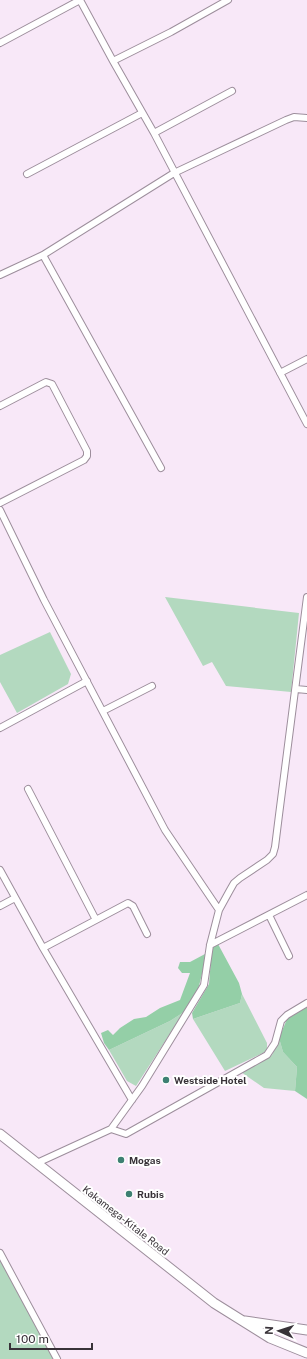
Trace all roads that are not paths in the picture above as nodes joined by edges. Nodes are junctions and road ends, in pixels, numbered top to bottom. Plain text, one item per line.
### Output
1 (80, 0) edge
2 (228, 0) edge
3 (0, 43) edge
4 (113, 61) junction
5 (232, 91) dead end
6 (142, 113) junction
7 (307, 118) edge
8 (154, 133) junction
9 (174, 173) junction
10 (28, 174) dead end
11 (43, 255) junction
12 (0, 275) edge
13 (307, 359) edge
14 (280, 374) junction
15 (0, 406) edge
16 (307, 424) edge
17 (161, 468) dead end
18 (0, 503) edge
19 (1, 513) edge
20 (307, 597) edge
21 (87, 681) junction
22 (152, 686) dead end
23 (296, 689) junction
24 (307, 690) edge
25 (103, 711) junction
26 (0, 728) edge
27 (28, 789) dead end
28 (0, 870) edge
29 (307, 895) edge
30 (15, 898) junction
31 (0, 906) edge
32 (219, 910) junction
33 (270, 915) junction
34 (96, 920) junction
35 (147, 934) dead end
36 (210, 945) junction
37 (43, 948) junction
38 (289, 956) dead end
39 (307, 1003) edge
40 (132, 1100) junction
41 (111, 1130) junction
42 (0, 1134) edge
43 (37, 1163) junction
44 (0, 1253) edge
45 (240, 1320) junction
46 (307, 1330) edge
47 (307, 1353) edge
48 (57, 1359) edge

1 - 3 street
1 - 4 street
2 - 4 street
4 - 6 street
5 - 8 street
6 - 8 street
6 - 10 street
7 - 9 street
8 - 9 street
9 - 11 street
9 - 14 street
11 - 12 street
11 - 17 street
13 - 14 street
14 - 16 street
15 - 18 street
19 - 21 street
20 - 23 street
21 - 25 street
21 - 26 street
22 - 25 street
23 - 24 street
23 - 32 street
25 - 32 street
27 - 34 street
28 - 30 street
29 - 33 street
30 - 31 street
30 - 37 street
32 - 36 street
33 - 36 street
33 - 38 street
34 - 35 street
34 - 37 street
36 - 40 street
37 - 40 street
39 - 41 street
40 - 41 street
41 - 43 street
42 - 43 highway, Kakamega-Kitale Road
43 - 45 highway, Kakamega-Kitale Road
44 - 48 street
45 - 46 highway, Kakamega-Kitale Road
45 - 47 highway, Kakamega-Kitale Road

